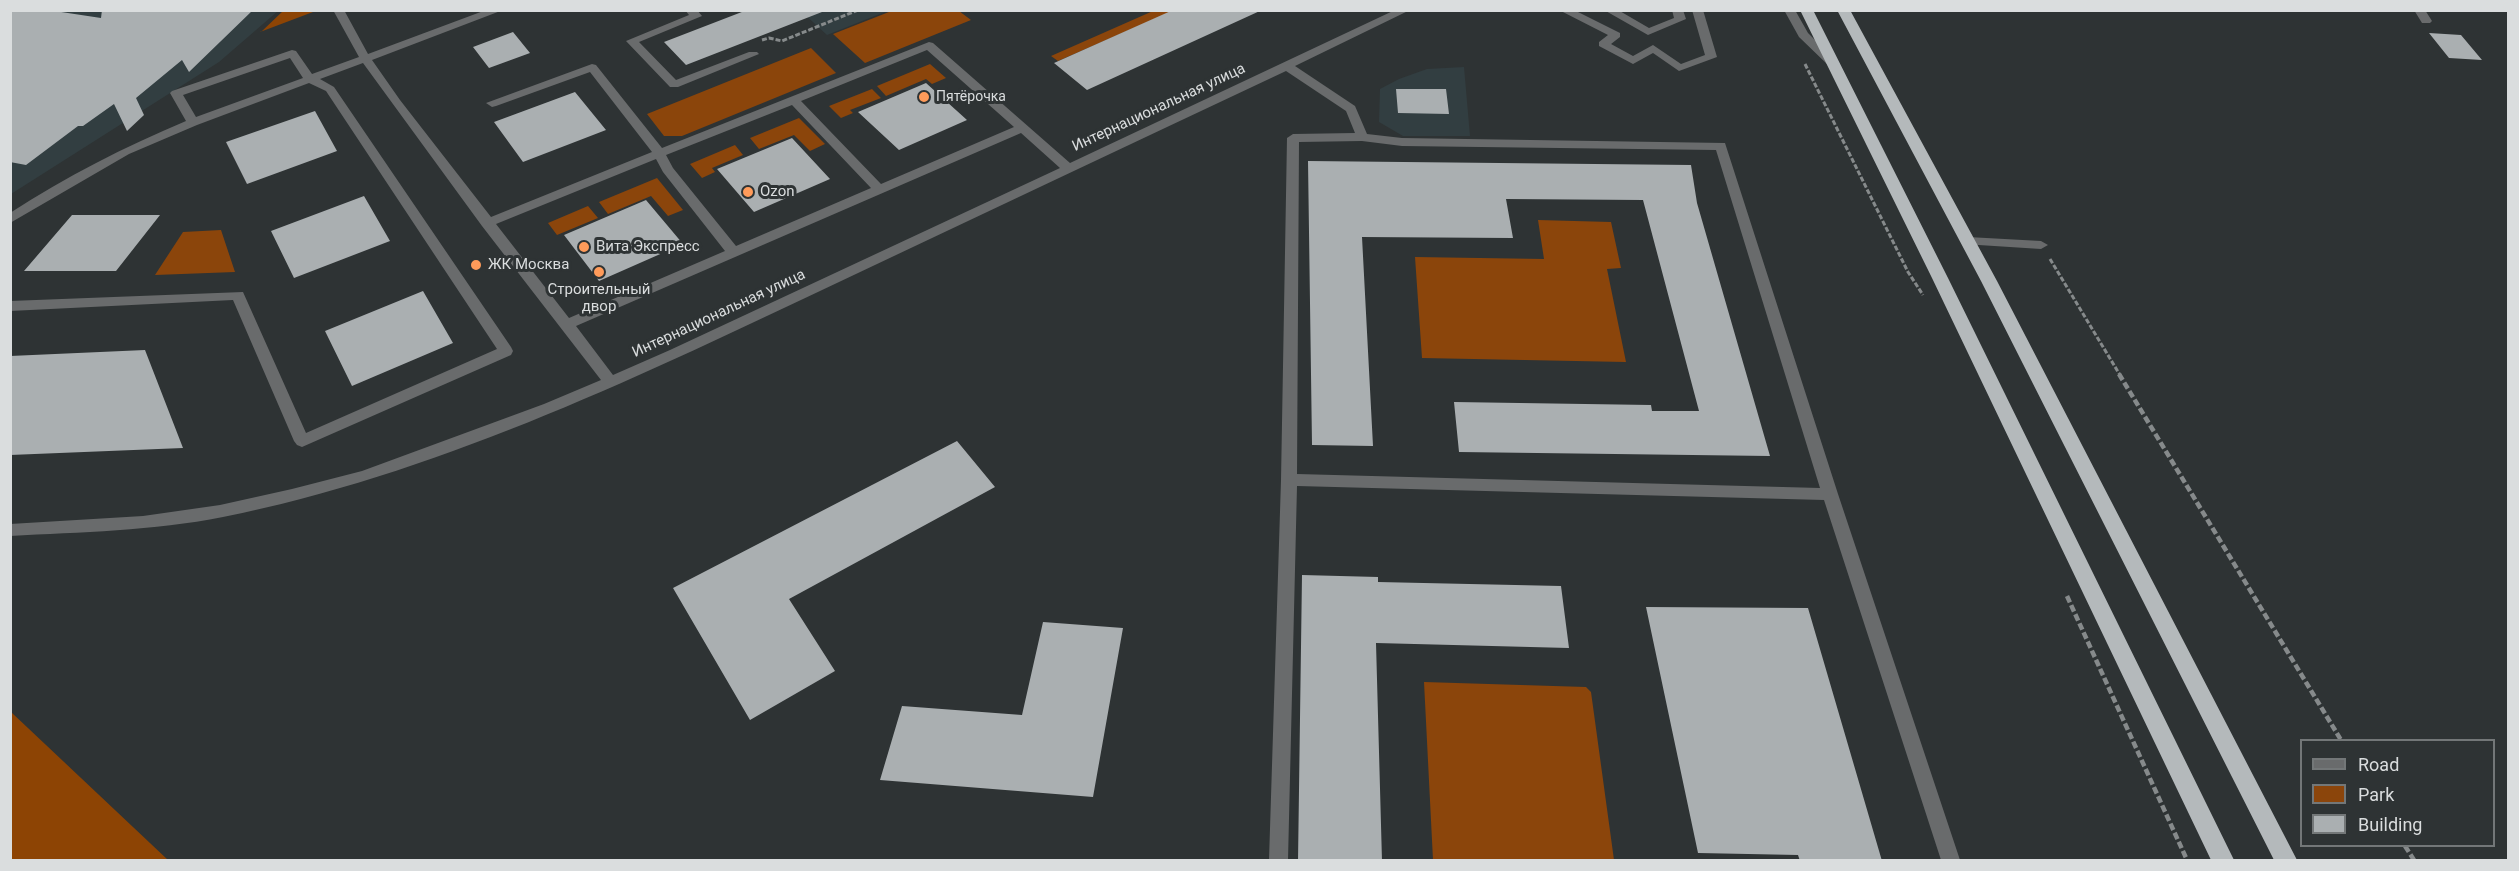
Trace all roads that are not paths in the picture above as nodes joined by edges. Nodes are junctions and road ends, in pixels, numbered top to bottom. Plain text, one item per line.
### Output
1 (338, 10) edge
2 (498, 10) edge
3 (690, 10) edge
4 (1405, 10) edge
5 (1564, 10) edge
6 (1609, 10) edge
7 (1677, 10) edge
8 (1697, 10) edge
9 (1789, 10) edge
10 (1806, 10) edge
11 (1843, 10) edge
12 (2419, 10) edge
13 (481, 13) edge
14 (2426, 21) dead end
15 (753, 54) dead end
16 (365, 58) junction
17 (1832, 63) junction
18 (1287, 66) junction
19 (310, 79) junction
20 (793, 99) junction
21 (492, 103) dead end
22 (193, 123) junction
23 (1022, 128) junction
24 (1362, 137) junction
25 (659, 153) junction
26 (1069, 169) junction
27 (880, 190) junction
28 (10, 219) edge
29 (487, 223) junction
30 (1968, 242) junction
31 (2041, 245) road end
32 (734, 253) junction
33 (10, 306) edge
34 (566, 325) junction
35 (611, 382) junction
36 (1289, 480) junction
37 (1830, 494) junction
38 (10, 530) edge
39 (1278, 861) edge
40 (1951, 861) edge
41 (2223, 861) edge
42 (2286, 861) edge

1 - 16 street
2 - 13 street
3 - 15 street
4 - 18 street, Интернациональная улица
5 - 8 street
6 - 7 street
9 - 17 street
10 - 17 highway
11 - 30 highway
12 - 14 street
13 - 16 street
16 - 19 street
16 - 29 street
17 - 41 highway
18 - 24 street
18 - 26 street, Интернациональная улица
19 - 22 street
19 - 22 street
19 - 33 street
20 - 23 street
20 - 25 street
20 - 27 street
21 - 25 street
22 - 28 street
23 - 26 street
23 - 27 street
24 - 36 street
24 - 37 street
25 - 29 street
25 - 32 street
26 - 35 street, Интернациональная улица
27 - 32 street
29 - 34 street
30 - 31 street
30 - 42 highway
32 - 34 street
34 - 35 street
35 - 38 street, Интернациональная улица
36 - 37 street
36 - 39 street
37 - 40 street

